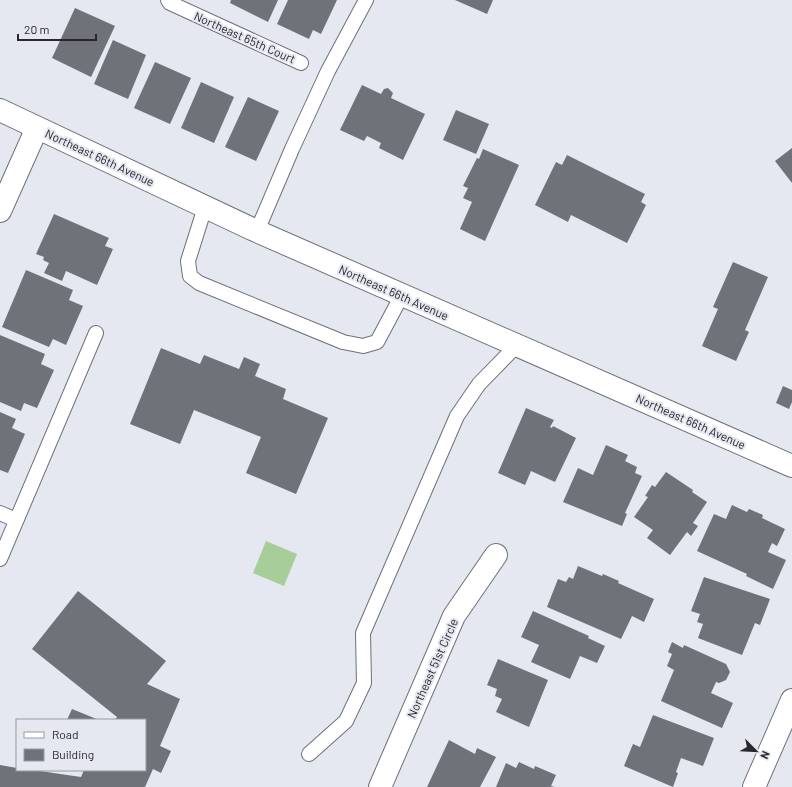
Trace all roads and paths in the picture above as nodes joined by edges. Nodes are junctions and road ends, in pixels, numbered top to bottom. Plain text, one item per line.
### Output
1 (168, 0) edge
2 (366, 0) edge
3 (301, 63) dead end
4 (0, 110) edge
5 (37, 128) junction
6 (206, 207) junction
7 (0, 211) edge
8 (257, 232) junction
9 (402, 295) junction
10 (96, 333) dead end
11 (517, 345) junction
12 (792, 466) edge
13 (0, 513) edge
14 (16, 520) junction
15 (496, 555) dead end
16 (0, 558) edge
17 (792, 700) edge
18 (309, 754) dead end
19 (380, 787) edge
20 (754, 787) edge

1 - 3 lane, Northeast 65th Court
2 - 8 lane
4 - 5 street, Northeast 66th Avenue
5 - 6 street, Northeast 66th Avenue
5 - 7 street
6 - 8 street, Northeast 66th Avenue
6 - 9 lane
8 - 9 street, Northeast 66th Avenue
9 - 11 street, Northeast 66th Avenue
10 - 14 lane
11 - 12 street, Northeast 66th Avenue
11 - 18 lane
13 - 14 lane
14 - 16 lane
15 - 19 street, Northeast 51st Circle
17 - 20 street

